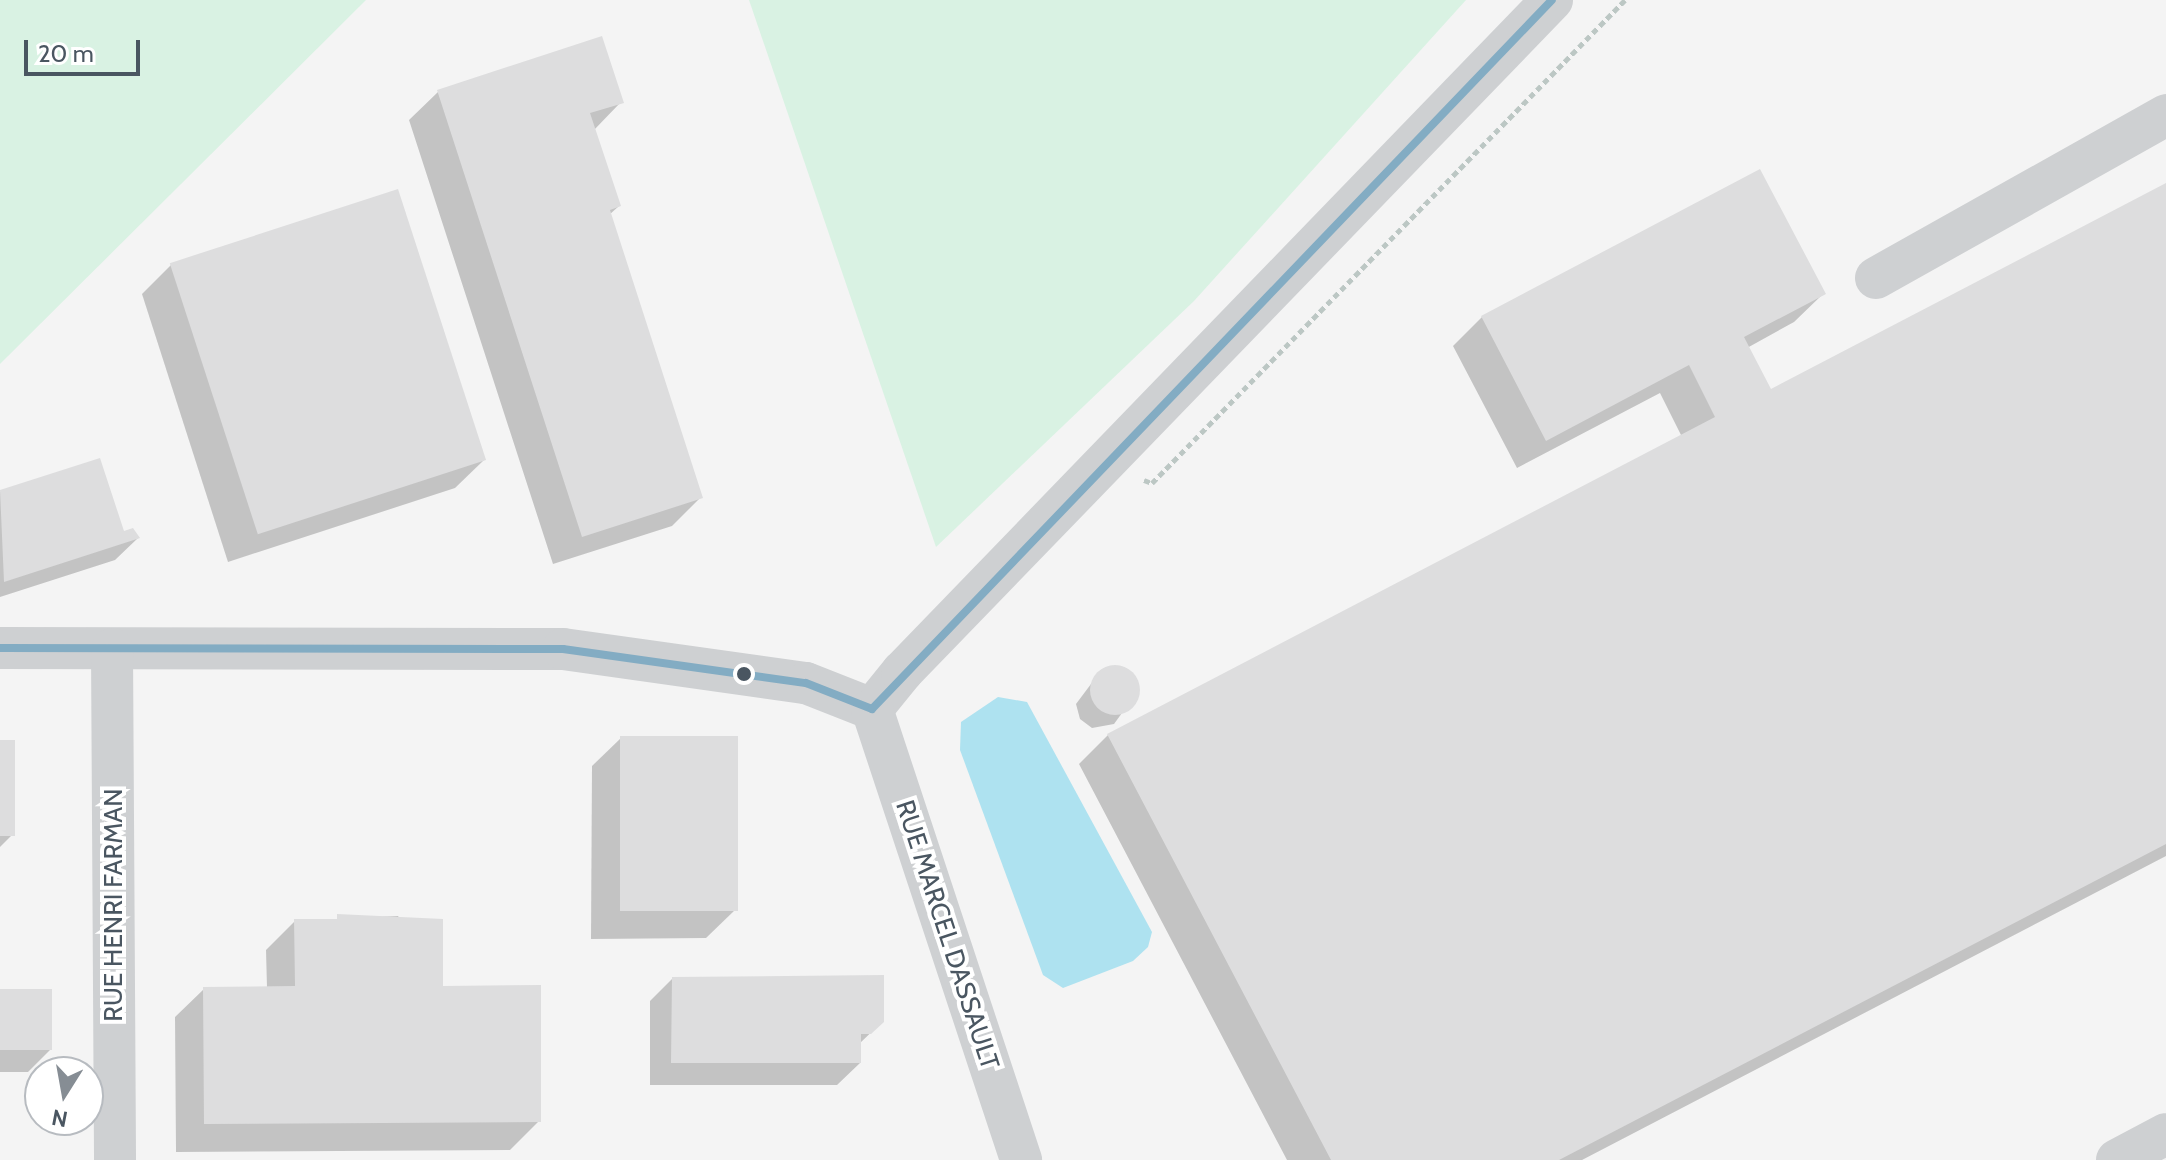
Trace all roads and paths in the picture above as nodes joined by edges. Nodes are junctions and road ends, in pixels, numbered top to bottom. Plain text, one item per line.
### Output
1 (1552, 0) edge
2 (1625, 0) edge
3 (2166, 115) edge
4 (1876, 278) dead end
5 (1105, 461) junction
6 (0, 648) edge
7 (112, 649) junction
8 (872, 709) junction
9 (2166, 1134) edge
10 (115, 1160) edge
11 (1021, 1160) edge
12 (2117, 1160) edge

1 - 5 street
2 - 5 path
3 - 4 street
5 - 8 street
6 - 7 street
7 - 8 street
7 - 10 street, RUE HENRI FARMAN
8 - 11 street, RUE MARCEL DASSAULT
9 - 12 street

